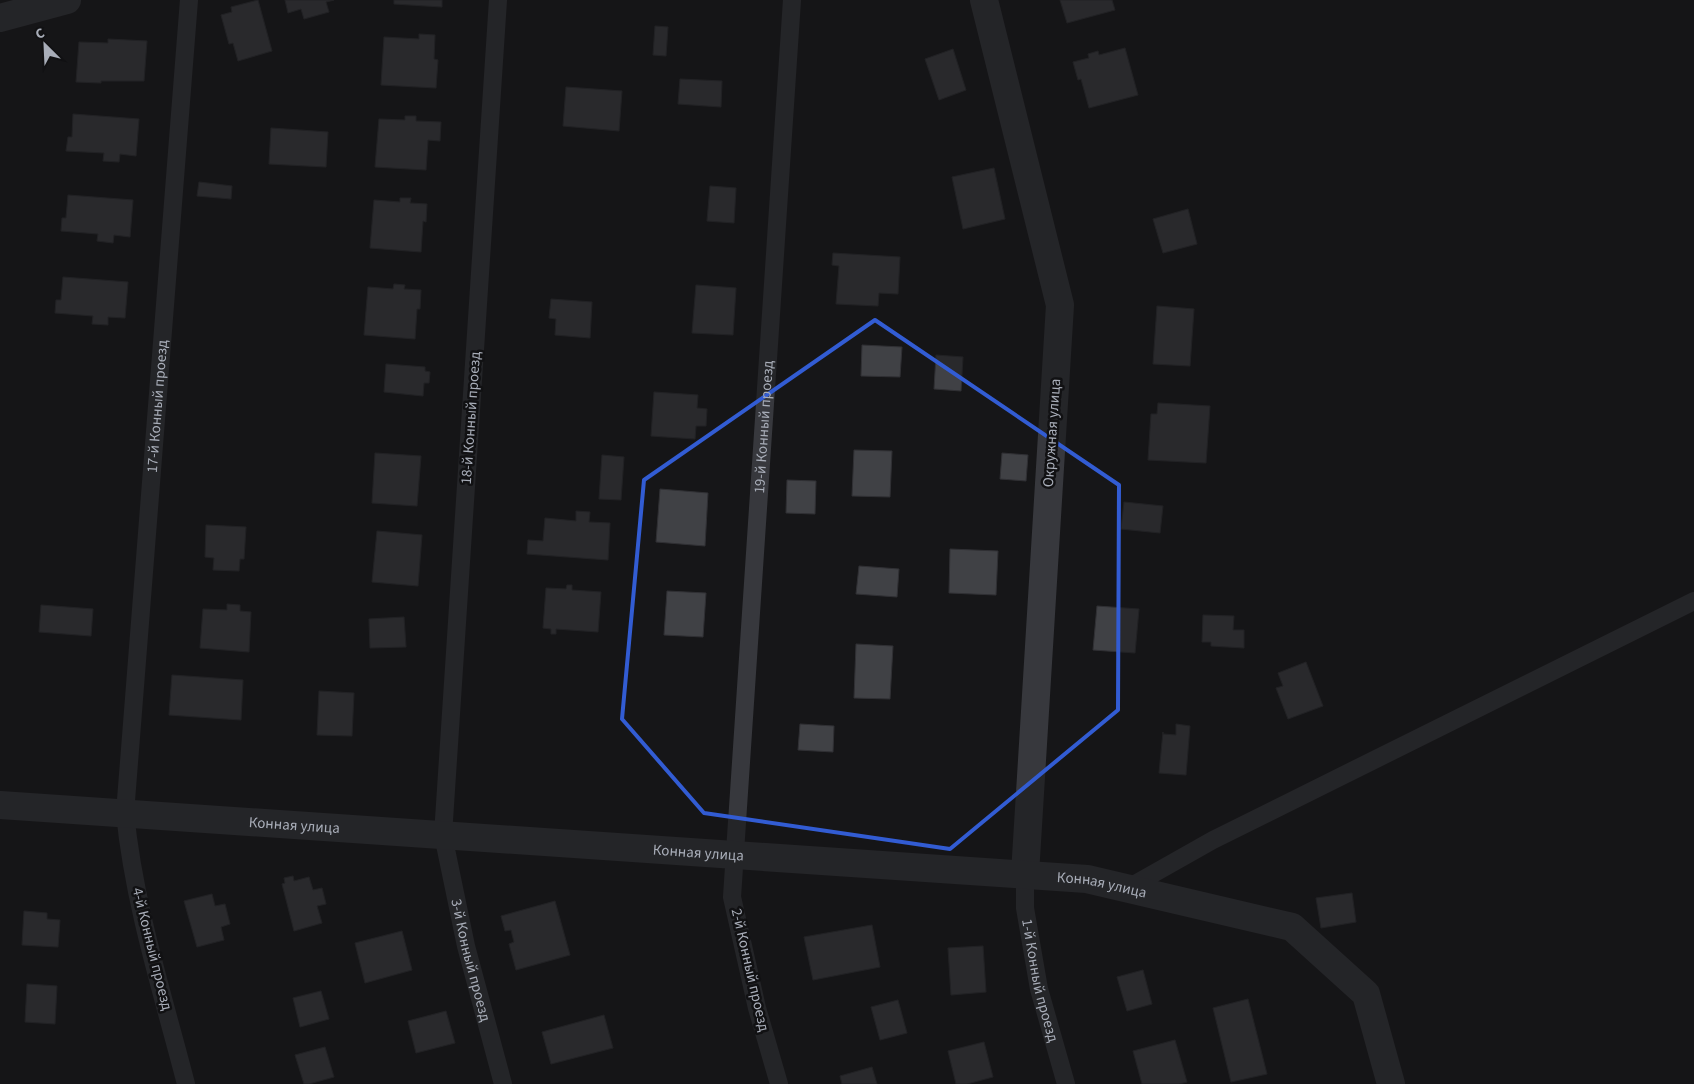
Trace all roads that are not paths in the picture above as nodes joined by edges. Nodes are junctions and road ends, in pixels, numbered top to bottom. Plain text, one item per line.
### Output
1 (67, 0) edge
2 (189, 0) edge
3 (498, 0) edge
4 (792, 0) edge
5 (984, 0) edge
6 (0, 18) edge
7 (1694, 601) edge
8 (0, 805) edge
9 (125, 813) junction
10 (443, 835) junction
11 (736, 855) junction
12 (1025, 874) junction
13 (1128, 888) junction
14 (186, 1084) edge
15 (503, 1084) edge
16 (778, 1084) edge
17 (1066, 1084) edge
18 (1392, 1084) edge

1 - 6 street
2 - 9 lane, 17-й Конный проезд
3 - 10 lane, 18-й Конный проезд
4 - 11 lane, 19-й Конный проезд
5 - 12 street, Окружная улица
7 - 13 lane
8 - 9 street, Конная улица
9 - 10 street, Конная улица
9 - 14 lane, 4-й Конный проезд
10 - 11 street, Конная улица
10 - 15 lane, 3-й Конный проезд
11 - 12 street, Конная улица
11 - 16 lane, 2-й Конный проезд
12 - 13 street, Конная улица
12 - 17 lane, 1-й Конный проезд
13 - 18 street, Конная улица

